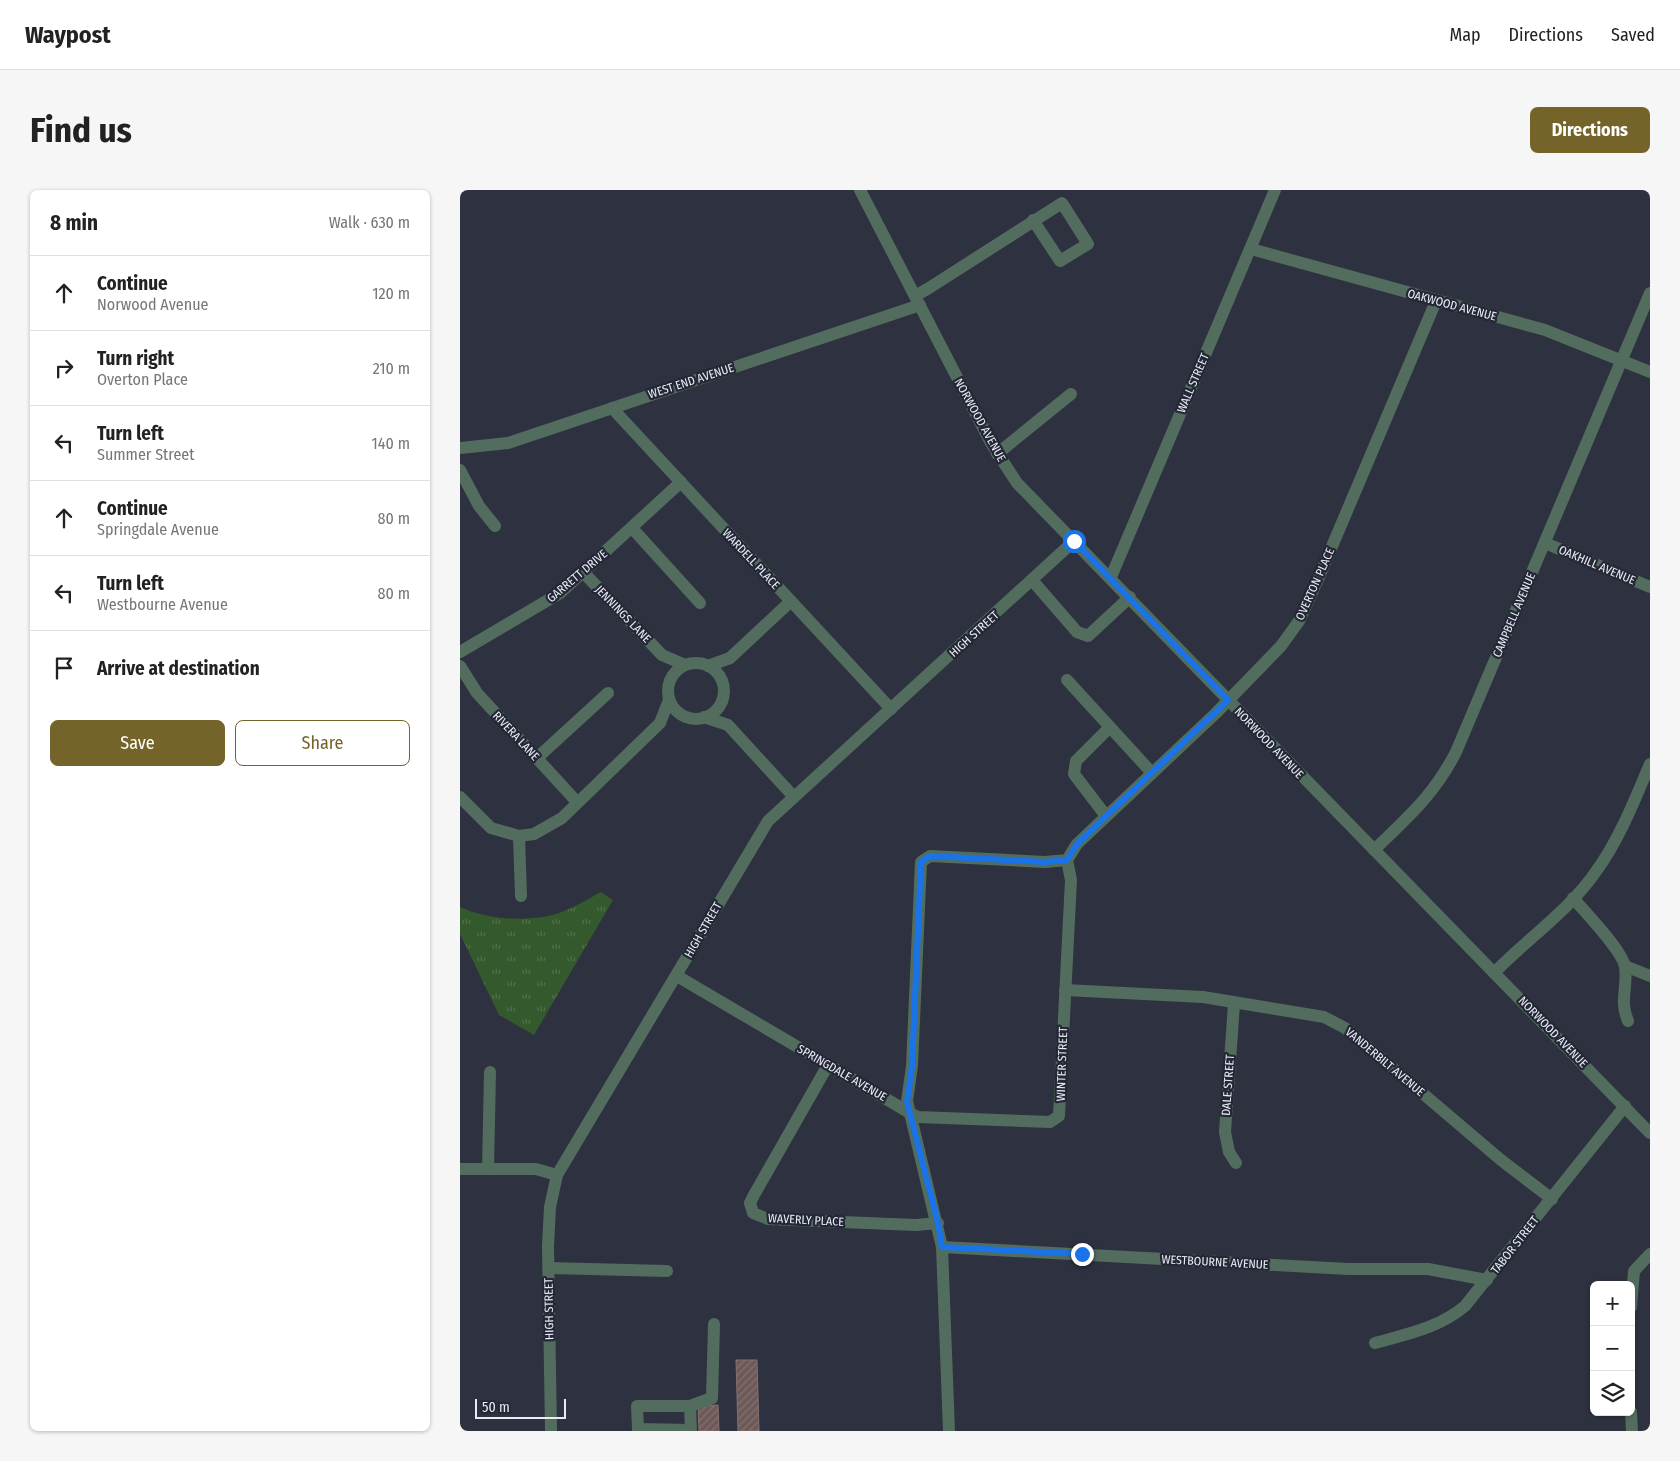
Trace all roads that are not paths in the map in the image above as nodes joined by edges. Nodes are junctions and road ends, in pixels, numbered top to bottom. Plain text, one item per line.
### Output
1 (860, 190) edge
2 (1275, 190) edge
3 (1033, 220) junction
4 (1251, 249) junction
5 (1650, 293) edge
6 (917, 301) junction
7 (1436, 301) junction
8 (1622, 360) junction
9 (1650, 372) edge
10 (1072, 394) dead end
11 (612, 408) junction
12 (460, 448) edge
13 (997, 454) junction
14 (460, 470) edge
15 (680, 482) junction
16 (495, 526) dead end
17 (632, 528) junction
18 (1074, 541) junction
19 (1545, 543) junction
20 (584, 573) junction
21 (1111, 577) junction
22 (1032, 580) junction
23 (1650, 587) edge
24 (1130, 597) junction
25 (790, 601) junction
26 (700, 603) dead end
27 (460, 652) edge
28 (662, 654) junction
29 (730, 658) junction
30 (685, 665) junction
31 (460, 666) edge
32 (708, 666) junction
33 (670, 679) junction
34 (1068, 680) dead end
35 (722, 681) junction
36 (608, 692) dead end
37 (669, 700) junction
38 (1228, 700) junction
39 (721, 702) junction
40 (891, 709) junction
41 (684, 716) junction
42 (704, 718) junction
43 (660, 723) junction
44 (728, 726) junction
45 (1110, 728) junction
46 (537, 758) junction
47 (1650, 764) edge
48 (1152, 773) junction
49 (460, 797) edge
50 (794, 797) junction
51 (577, 802) junction
52 (1106, 816) junction
53 (519, 836) junction
54 (1374, 850) junction
55 (1067, 860) junction
56 (521, 896) dead end
57 (1573, 898) junction
58 (1625, 966) junction
59 (1494, 972) junction
60 (677, 976) junction
61 (1650, 976) edge
62 (1065, 990) junction
63 (1234, 1004) junction
64 (1628, 1021) dead end
65 (828, 1066) junction
66 (490, 1072) dead end
67 (1625, 1106) junction
68 (910, 1113) junction
69 (1650, 1133) edge
70 (1236, 1163) dead end
71 (460, 1169) edge
72 (488, 1169) junction
73 (557, 1176) junction
74 (1552, 1198) junction
75 (938, 1223) junction
76 (942, 1247) junction
77 (1650, 1254) edge
78 (549, 1268) junction
79 (667, 1271) dead end
80 (1487, 1280) junction
81 (1633, 1281) edge
82 (714, 1324) dead end
83 (1375, 1343) dead end
84 (690, 1406) junction
85 (1631, 1416) edge
86 (551, 1431) edge
87 (690, 1431) edge
88 (949, 1431) edge
89 (1632, 1431) edge

1 - 6 street, NORWOOD AVENUE
2 - 4 street, WALL STREET
3 - 3 street, WEST END AVENUE
3 - 6 street, WEST END AVENUE
4 - 7 street, OAKWOOD AVENUE
4 - 21 street, WALL STREET
5 - 8 street, CAMPBELL AVENUE
6 - 11 street, WEST END AVENUE
6 - 13 street, NORWOOD AVENUE
7 - 8 street, OAKWOOD AVENUE
7 - 38 street, OVERTON PLACE
8 - 9 street, OAKWOOD AVENUE
8 - 19 street, CAMPBELL AVENUE
10 - 13 street
11 - 12 street, WEST END AVENUE
11 - 15 street, WARDELL PLACE
13 - 18 street, NORWOOD AVENUE
14 - 16 street
15 - 17 street, GARRETT DRIVE
15 - 25 street, WARDELL PLACE
17 - 20 street, GARRETT DRIVE
17 - 26 street
18 - 21 street, NORWOOD AVENUE
18 - 22 street, HIGH STREET
19 - 23 street, OAKHILL AVENUE
19 - 54 street, CAMPBELL AVENUE
20 - 27 street, GARRETT DRIVE
20 - 28 street, JENNINGS LANE
21 - 24 street, NORWOOD AVENUE
22 - 24 street
22 - 40 street, HIGH STREET
24 - 38 street, NORWOOD AVENUE
25 - 29 street
25 - 40 street, WARDELL PLACE
28 - 30 street, JENNINGS LANE
28 - 33 street, JENNINGS LANE
29 - 32 street
29 - 35 street
30 - 32 street
30 - 33 street
31 - 46 street, RIVERA LANE
32 - 35 street
33 - 37 street
34 - 45 street
35 - 39 street
36 - 46 street
37 - 41 street
37 - 43 street
38 - 48 street, OVERTON PLACE
38 - 54 street, NORWOOD AVENUE
39 - 42 street
39 - 44 street
40 - 50 street, HIGH STREET
41 - 42 street
41 - 43 street
42 - 44 street
43 - 51 street
44 - 50 street
45 - 48 street
45 - 52 street
46 - 51 street, RIVERA LANE
47 - 57 street
48 - 52 street, OVERTON PLACE
49 - 53 street
50 - 60 street, HIGH STREET
51 - 53 street
52 - 55 street, OVERTON PLACE
53 - 56 street
54 - 59 street, NORWOOD AVENUE
55 - 62 street, WINTER STREET
55 - 68 street
57 - 58 street
57 - 59 street
58 - 61 street
58 - 64 street
59 - 67 street, NORWOOD AVENUE
60 - 65 street, SPRINGDALE AVENUE
60 - 73 street, HIGH STREET
62 - 63 street, VANDERBILT AVENUE
62 - 68 street, WINTER STREET
63 - 70 street, DALE STREET
63 - 74 street, VANDERBILT AVENUE
65 - 68 street, SPRINGDALE AVENUE
65 - 75 street, WAVERLY PLACE
66 - 72 street
67 - 69 street, NORWOOD AVENUE
67 - 74 street, TABOR STREET
68 - 75 street
71 - 72 street
72 - 73 street
73 - 78 street, HIGH STREET
74 - 80 street, TABOR STREET
75 - 76 street
76 - 80 street, WESTBOURNE AVENUE
76 - 88 street
77 - 81 street
78 - 79 street
78 - 86 street, HIGH STREET
80 - 83 street, TABOR STREET
82 - 84 street
84 - 87 street
84 - 87 street
85 - 89 street

